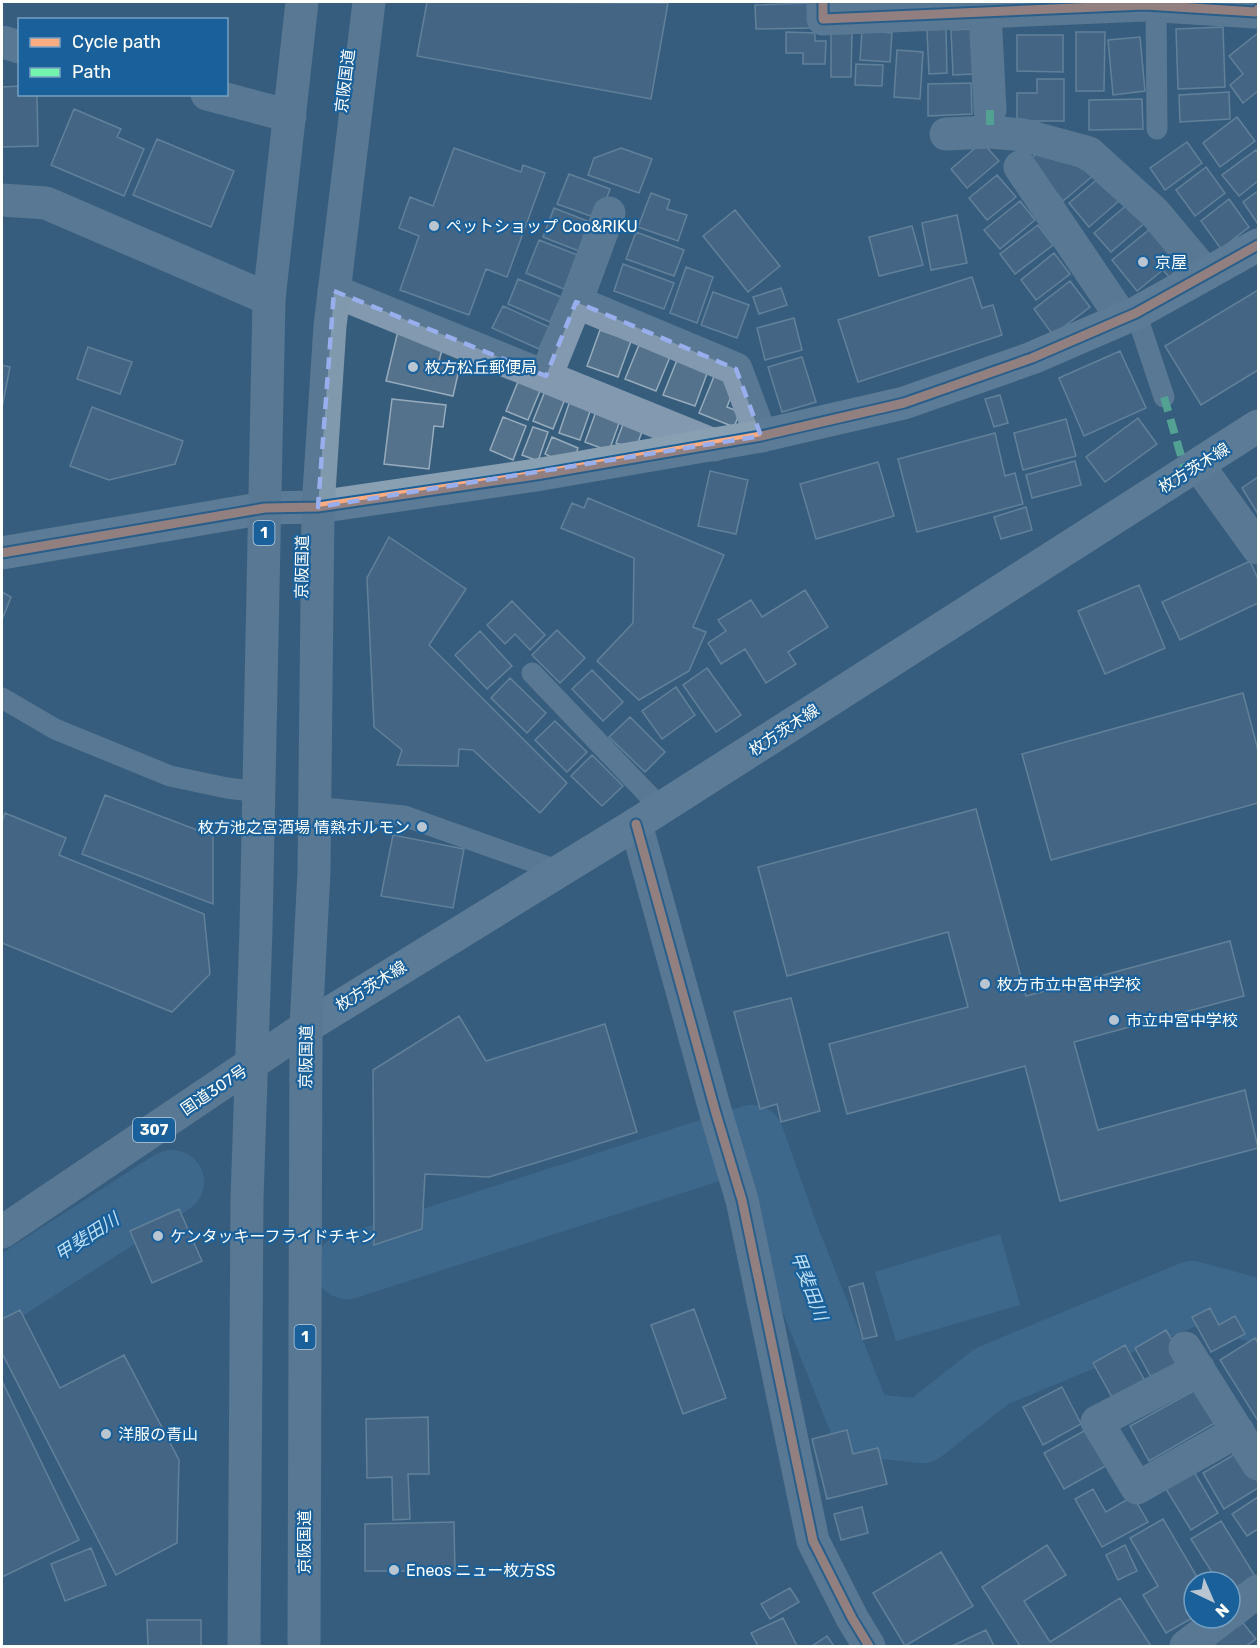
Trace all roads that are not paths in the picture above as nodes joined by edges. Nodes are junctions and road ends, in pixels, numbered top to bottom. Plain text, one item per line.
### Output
1 (303, 2) edge
2 (369, 2) edge
3 (823, 2) edge
4 (1148, 4) edge
5 (1258, 9) edge
6 (985, 12) junction
7 (2, 42) edge
8 (18, 46) edge
9 (215, 96) edge
10 (990, 110) dead end
11 (290, 116) junction
12 (1157, 129) dead end
13 (946, 134) dead end
14 (1020, 167) dead end
15 (2, 200) edge
16 (609, 213) dead end
17 (1258, 245) edge
18 (1206, 274) junction
19 (334, 291) junction
20 (269, 299) junction
21 (576, 302) junction
22 (1129, 316) junction
23 (546, 376) junction
24 (1164, 397) dead end
25 (1258, 426) edge
26 (761, 436) junction
27 (714, 445) junction
28 (1198, 465) junction
29 (318, 507) junction
30 (265, 508) junction
31 (1258, 548) edge
32 (2, 553) edge
33 (532, 672) dead end
34 (2, 698) edge
35 (259, 792) junction
36 (314, 807) junction
37 (649, 816) junction
38 (559, 871) junction
39 (306, 1027) junction
40 (250, 1066) junction
41 (2, 1232) edge
42 (1238, 1431) junction
43 (1258, 1464) edge
44 (1243, 1608) edge
45 (244, 1647) edge
46 (304, 1647) edge
47 (869, 1647) edge
48 (1186, 1647) edge

1 - 11 highway, 1
2 - 19 highway, 京阪国道 / 1
3 - 6 street
4 - 5 street
4 - 6 street
4 - 12 lane
6 - 10 street
7 - 8 street
9 - 11 street
11 - 20 highway, 1
13 - 18 street
14 - 22 street
15 - 20 street
16 - 21 street
17 - 18 street
18 - 22 street
19 - 23 street
19 - 29 highway, 京阪国道 / 1
20 - 30 highway, 1
21 - 23 street
21 - 26 street
22 - 24 lane
22 - 26 street
23 - 27 street
25 - 28 street, 枚方茨木線
26 - 27 street
27 - 29 street
28 - 31 street
28 - 37 street, 枚方茨木線
29 - 30 street
29 - 36 highway, 京阪国道 / 1
30 - 32 street
30 - 35 highway, 1
33 - 37 lane
34 - 35 lane
35 - 40 highway, 1
36 - 38 lane
36 - 39 highway, 京阪国道 / 1
37 - 38 street, 枚方茨木線
37 - 47 street
38 - 39 street, 枚方茨木線
39 - 40 highway, 国道307号 / 307
39 - 46 highway, 京阪国道 / 1
40 - 41 highway, 国道307号 / 307
40 - 45 highway, 1
42 - 42 street
42 - 43 street
44 - 48 street

